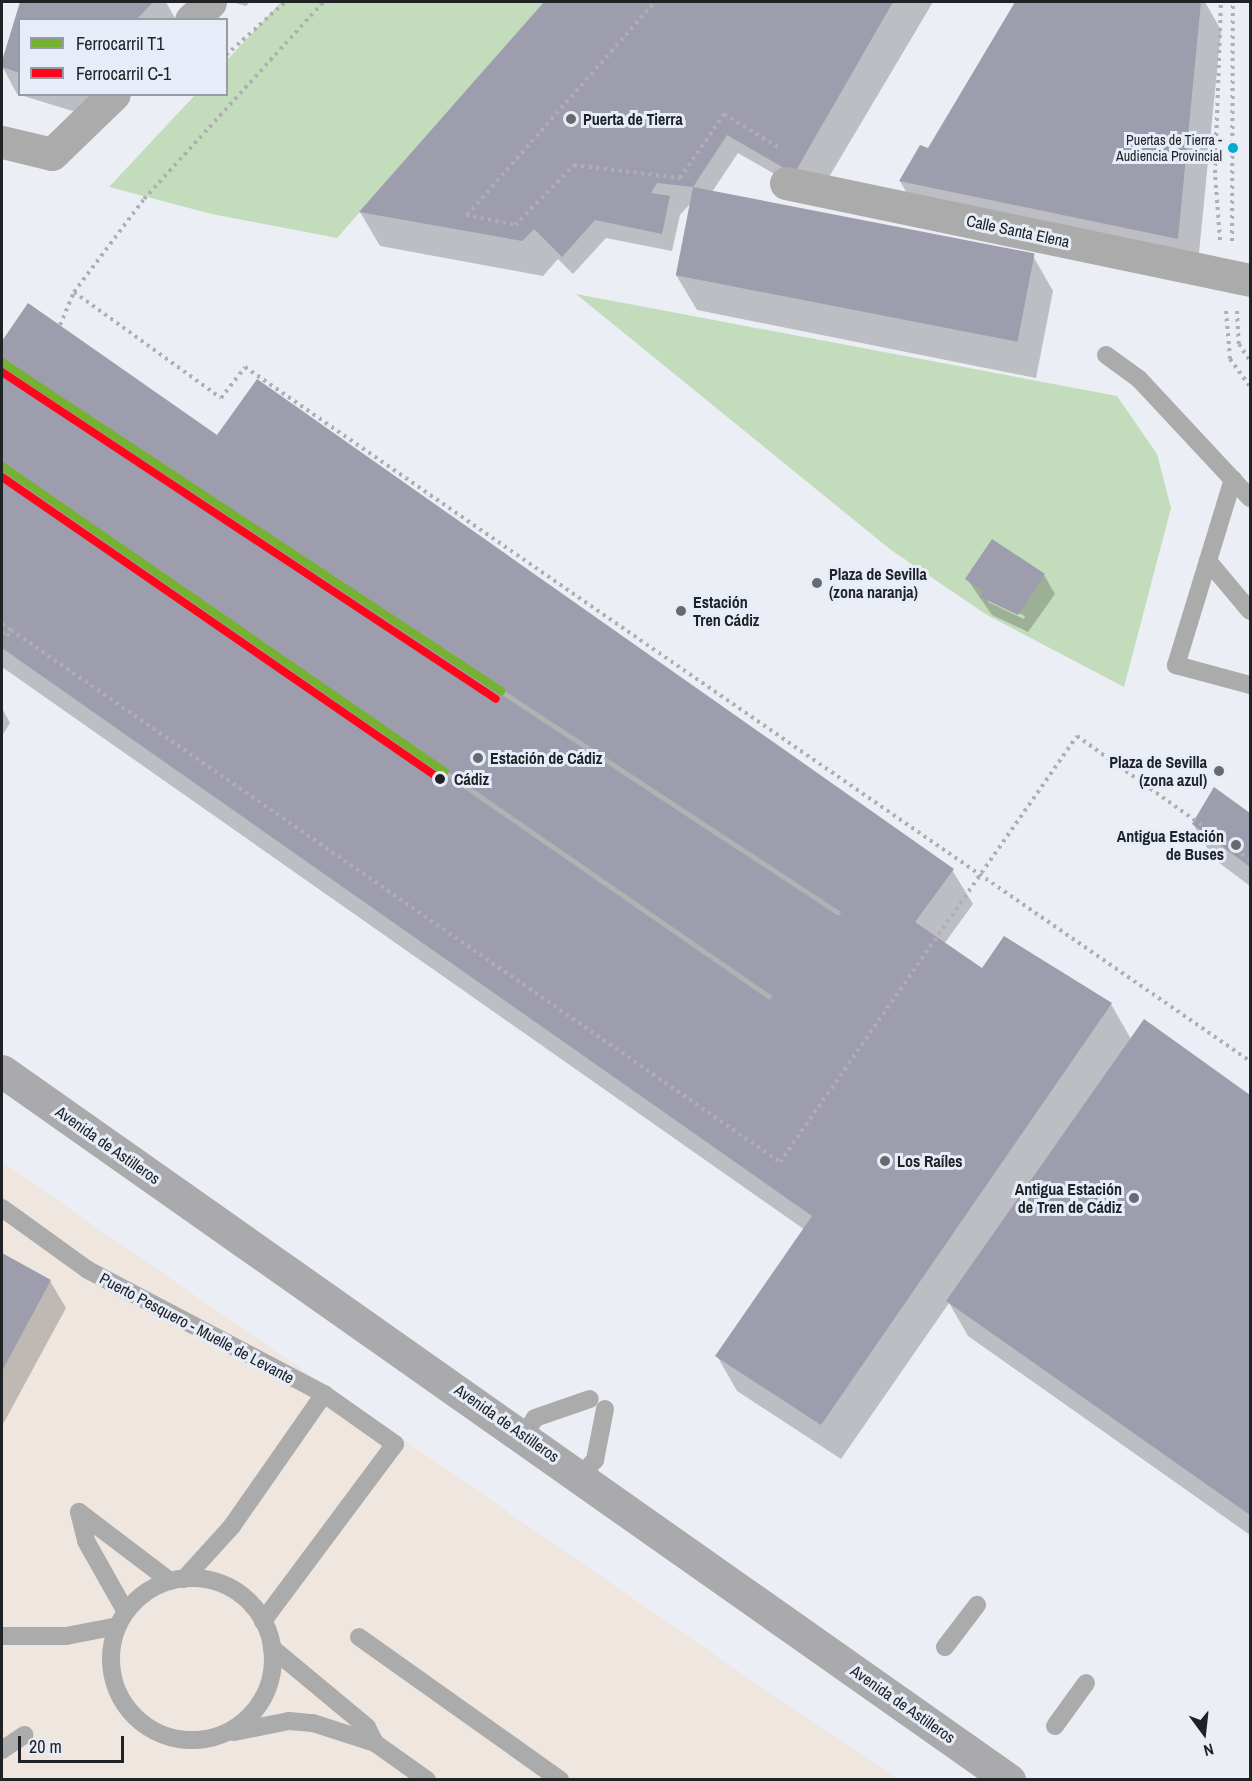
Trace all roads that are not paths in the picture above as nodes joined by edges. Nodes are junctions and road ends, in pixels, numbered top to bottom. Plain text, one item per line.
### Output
1 (210, 2) edge
2 (193, 18) edge
3 (112, 96) edge
4 (2, 142) edge
5 (788, 169) road end
6 (1236, 276) edge
7 (1106, 356) dead end
8 (1233, 479) junction
9 (1251, 498) edge
10 (1208, 561) junction
11 (1251, 610) edge
12 (1251, 685) edge
13 (2, 1071) edge
14 (2, 1208) edge
15 (324, 1394) junction
16 (524, 1435) junction
17 (581, 1475) junction
18 (177, 1580) junction
19 (977, 1605) dead end
20 (122, 1619) junction
21 (263, 1621) junction
22 (2, 1636) edge
23 (359, 1637) dead end
24 (945, 1647) dead end
25 (272, 1648) junction
26 (1086, 1683) dead end
27 (1055, 1726) dead end
28 (24, 1735) dead end
29 (220, 1735) junction
30 (375, 1743) junction
31 (2, 1750) edge
32 (427, 1779) edge
33 (560, 1779) edge
34 (1009, 1779) edge

1 - 2 street
3 - 4 street
5 - 6 street, Calle Santa Elena
7 - 8 lane
8 - 9 lane
8 - 10 lane
10 - 11 lane
10 - 12 lane
13 - 16 main road, Avenida de Astilleros
14 - 15 lane, Puerto Pesquero - Muelle de Levante
15 - 18 lane
15 - 21 lane, Puerto Pesquero - Muelle de Levante
16 - 17 main road, Avenida de Astilleros
16 - 17 lane
17 - 34 main road, Avenida de Astilleros
18 - 20 lane
18 - 20 lane
18 - 21 lane
19 - 24 lane
20 - 22 lane
20 - 29 lane
21 - 25 lane
23 - 33 lane
25 - 29 lane
25 - 30 lane
26 - 27 lane
28 - 31 lane
29 - 30 lane
30 - 32 lane

